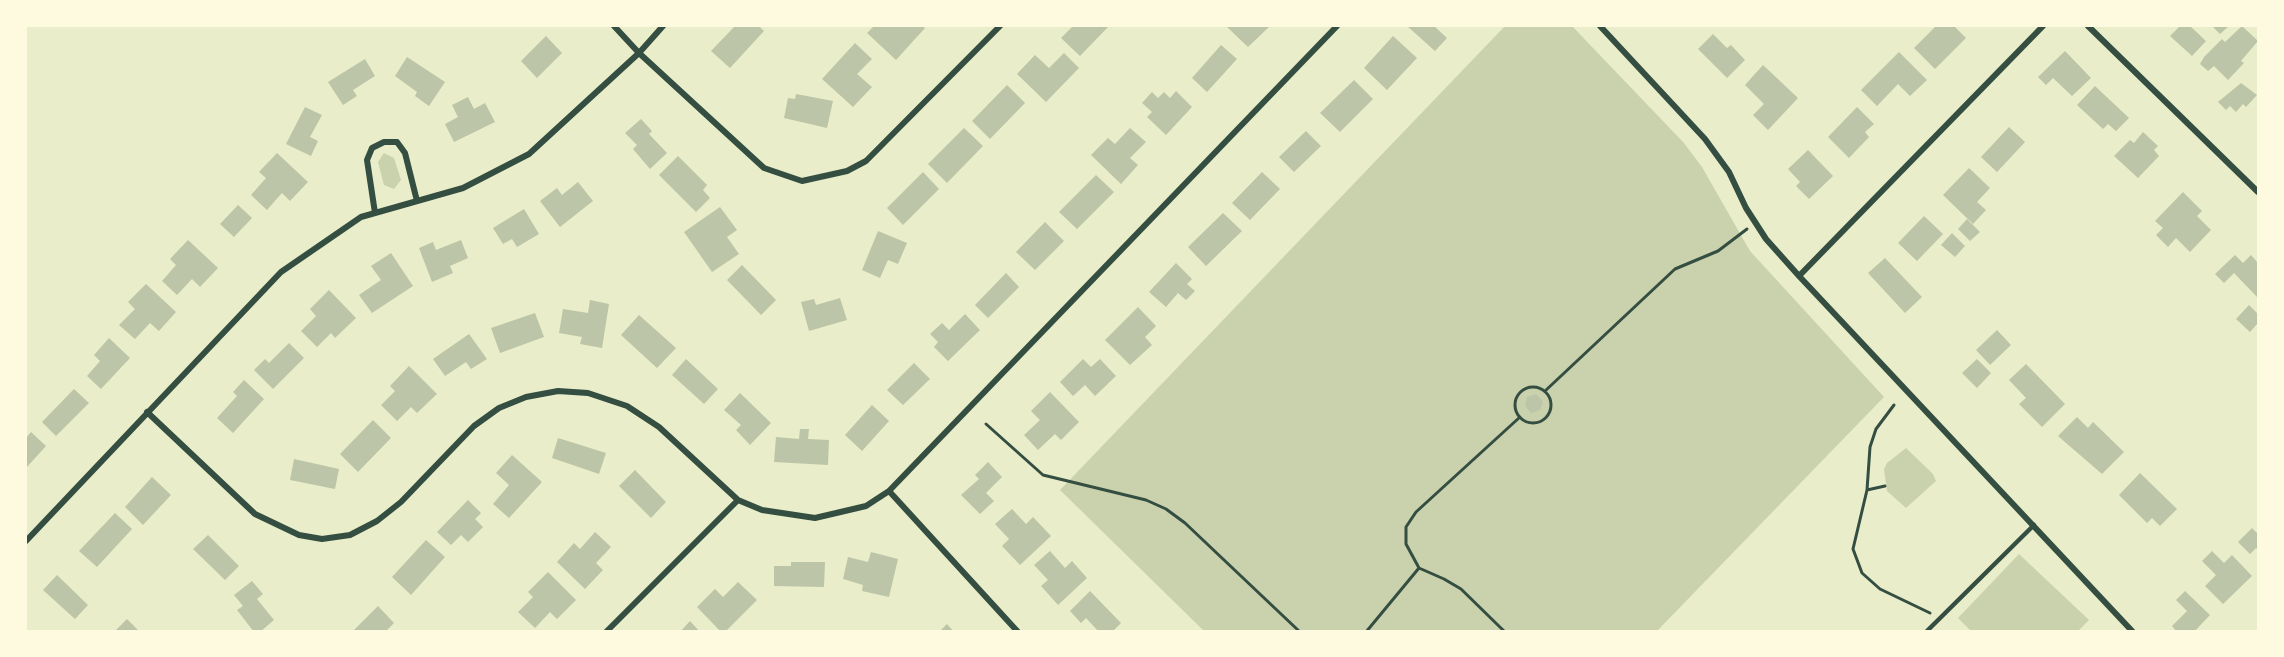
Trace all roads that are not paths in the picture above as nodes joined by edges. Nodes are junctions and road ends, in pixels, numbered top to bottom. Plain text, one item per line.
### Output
1 (614, 26) edge
2 (663, 26) edge
3 (1000, 26) edge
4 (1337, 26) edge
5 (1600, 26) edge
6 (2043, 26) edge
7 (2088, 26) edge
8 (639, 53) junction
9 (2259, 192) edge
10 (417, 201) junction
11 (375, 213) junction
12 (1799, 276) junction
13 (147, 412) junction
14 (890, 490) junction
15 (738, 500) junction
16 (2034, 525) junction
17 (26, 541) edge
18 (606, 632) edge
19 (1018, 632) edge
20 (1926, 632) edge
21 (2133, 632) edge

1 - 8 street
2 - 8 street
3 - 8 street
4 - 14 street
5 - 12 street
6 - 12 street
7 - 9 street
8 - 10 street
10 - 11 street
10 - 11 street
11 - 13 street
12 - 16 street
13 - 15 street
13 - 17 street
14 - 15 street
14 - 19 street
15 - 18 street
16 - 20 lane
16 - 21 street

